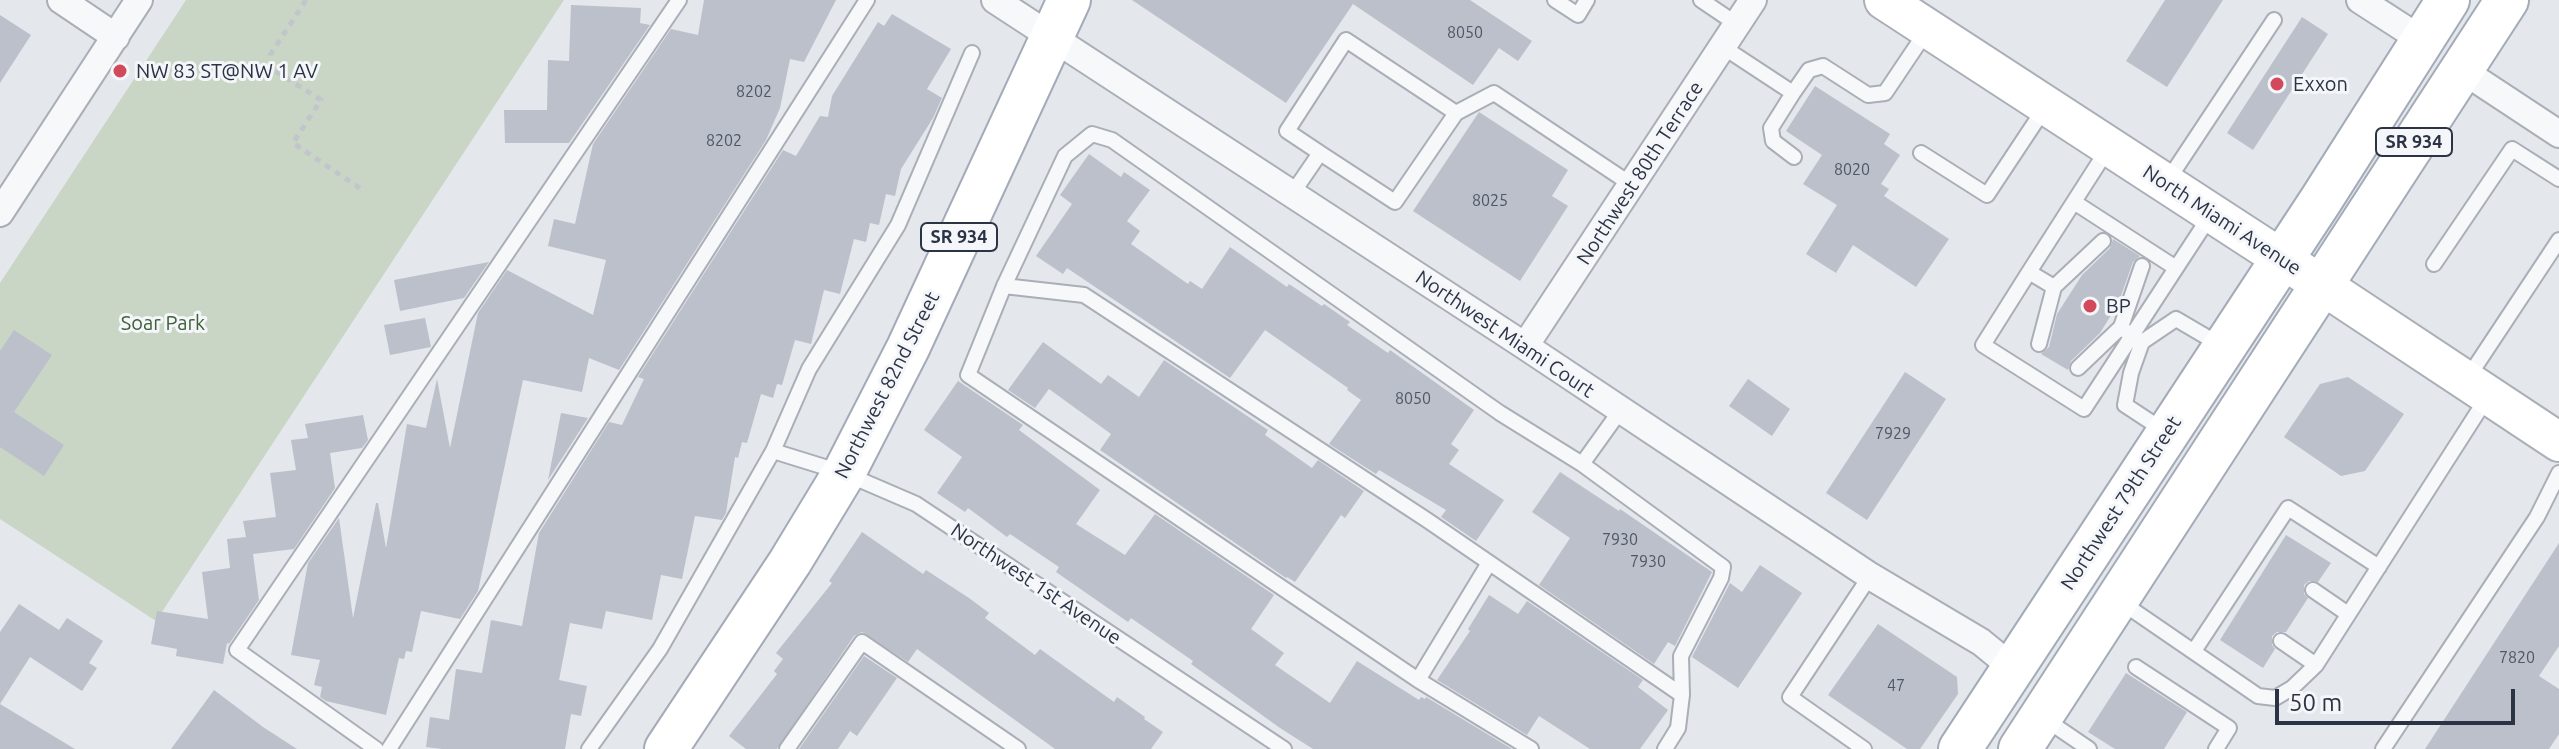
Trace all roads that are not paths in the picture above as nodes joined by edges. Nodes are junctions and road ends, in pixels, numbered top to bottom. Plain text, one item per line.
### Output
1 (61, 0) edge
2 (139, 0) edge
3 (679, 0) edge
4 (867, 0) edge
5 (995, 0) edge
6 (1069, 0) edge
7 (1555, 0) edge
8 (1587, 0) edge
9 (1701, 0) edge
10 (1753, 0) edge
11 (1884, 0) edge
12 (2360, 0) edge
13 (2448, 0) edge
14 (2507, 0) edge
15 (2274, 20) dead end
16 (1738, 25) junction
17 (1929, 29) junction
18 (116, 37) junction
19 (1052, 37) junction
20 (2422, 40) junction
21 (1723, 47) junction
22 (972, 53) dead end
23 (2462, 70) junction
24 (1793, 93) junction
25 (2046, 106) junction
26 (1456, 113) junction
27 (2559, 134) edge
28 (2109, 146) junction
29 (1320, 153) junction
30 (1921, 153) dead end
31 (1794, 157) dead end
32 (2559, 179) edge
33 (2166, 183) junction
34 (1632, 185) junction
35 (1292, 194) junction
36 (2074, 202) junction
37 (0, 213) edge
38 (2212, 213) junction
39 (2559, 240) edge
40 (2103, 241) dead end
41 (2281, 258) junction
42 (2434, 264) dead end
43 (2087, 266) dead end
44 (2142, 266) dead end
45 (2176, 268) junction
46 (2029, 272) junction
47 (2322, 285) junction
48 (1004, 286) junction
49 (2054, 287) junction
50 (2127, 290) dead end
51 (2052, 323) dead end
52 (2131, 334) junction
53 (2039, 344) dead end
54 (1525, 346) junction
55 (2223, 346) junction
56 (2092, 347) dead end
57 (2078, 368) dead end
58 (2478, 387) junction
59 (1620, 411) junction
60 (2167, 432) junction
61 (2559, 442) edge
62 (773, 451) junction
63 (1582, 464) junction
64 (844, 473) junction
65 (2559, 473) edge
66 (1489, 563) junction
67 (2379, 567) junction
68 (1870, 576) junction
69 (2313, 590) dead end
70 (2118, 599) junction
71 (2348, 614) junction
72 (2281, 641) dead end
73 (2194, 651) junction
74 (2316, 665) junction
75 (2136, 667) dead end
76 (2011, 671) junction
77 (1418, 680) junction
78 (1682, 695) junction
79 (2031, 733) edge
80 (376, 749) edge
81 (389, 749) edge
82 (589, 749) edge
83 (666, 749) edge
84 (787, 749) edge
85 (1018, 749) edge
86 (1284, 749) edge
87 (1531, 749) edge
88 (1665, 749) edge
89 (1864, 749) edge
90 (1960, 749) edge
91 (1988, 749) edge
92 (2089, 749) edge
93 (2216, 749) edge
94 (2383, 749) edge

1 - 18 street
2 - 18 street
3 - 80 lane
4 - 81 lane
5 - 19 street, Northwest Miami Court
6 - 19 main road, Northwest 82nd Street / SR 934
7 - 8 lane
9 - 16 lane
10 - 16 street, Northwest 80th Terrace
11 - 17 main road, North Miami Avenue
12 - 20 street
13 - 20 main road, Northwest 79th Street
14 - 23 main road, SR 934
15 - 33 lane
16 - 21 street, Northwest 80th Terrace
17 - 24 lane
17 - 25 main road, North Miami Avenue
18 - 37 street
19 - 35 street, Northwest Miami Court
19 - 64 main road, Northwest 82nd Street / SR 934
20 - 41 main road, Northwest 79th Street
21 - 24 lane
21 - 34 street, Northwest 80th Terrace
22 - 62 lane
23 - 27 street
23 - 47 main road, SR 934
24 - 31 lane
25 - 28 main road, North Miami Avenue
25 - 30 lane
26 - 29 lane
26 - 29 lane
26 - 34 lane
28 - 33 main road, North Miami Avenue
28 - 36 lane
29 - 35 lane
32 - 42 lane
33 - 38 main road, North Miami Avenue
34 - 54 street, Northwest 80th Terrace
35 - 54 street, Northwest Miami Court
36 - 45 lane
36 - 46 lane
38 - 41 main road, North Miami Avenue
38 - 45 lane
39 - 58 lane
40 - 49 lane
41 - 47 main road, North Miami Avenue
41 - 55 main road, Northwest 79th Street
43 - 49 lane
44 - 52 lane
45 - 52 lane
46 - 49 lane
46 - 52 lane
47 - 58 main road, North Miami Avenue
47 - 70 main road, SR 934
48 - 63 lane
48 - 66 lane
48 - 77 lane
49 - 51 lane
49 - 53 lane
50 - 52 lane
52 - 55 lane
52 - 56 lane
52 - 57 lane
52 - 60 lane
54 - 59 street, Northwest Miami Court
55 - 60 main road, Northwest 79th Street
58 - 61 main road, North Miami Avenue
58 - 67 lane
59 - 63 lane
59 - 68 street, Northwest Miami Court
60 - 76 main road, Northwest 79th Street
62 - 64 lane, Northwest 1st Avenue
62 - 82 lane
63 - 78 lane
64 - 83 main road, Northwest 82nd Street / SR 934
64 - 86 lane, Northwest 1st Avenue
65 - 94 lane
66 - 77 lane
66 - 78 lane
67 - 71 lane
67 - 73 lane
68 - 76 street, Northwest Miami Court
68 - 89 lane
69 - 71 lane
70 - 73 lane
70 - 79 main road, SR 934
71 - 74 lane
72 - 74 lane
73 - 74 lane
75 - 93 lane
76 - 90 main road, Northwest 79th Street
76 - 91 main road
77 - 87 lane
78 - 88 lane
79 - 92 lane
84 - 85 lane

